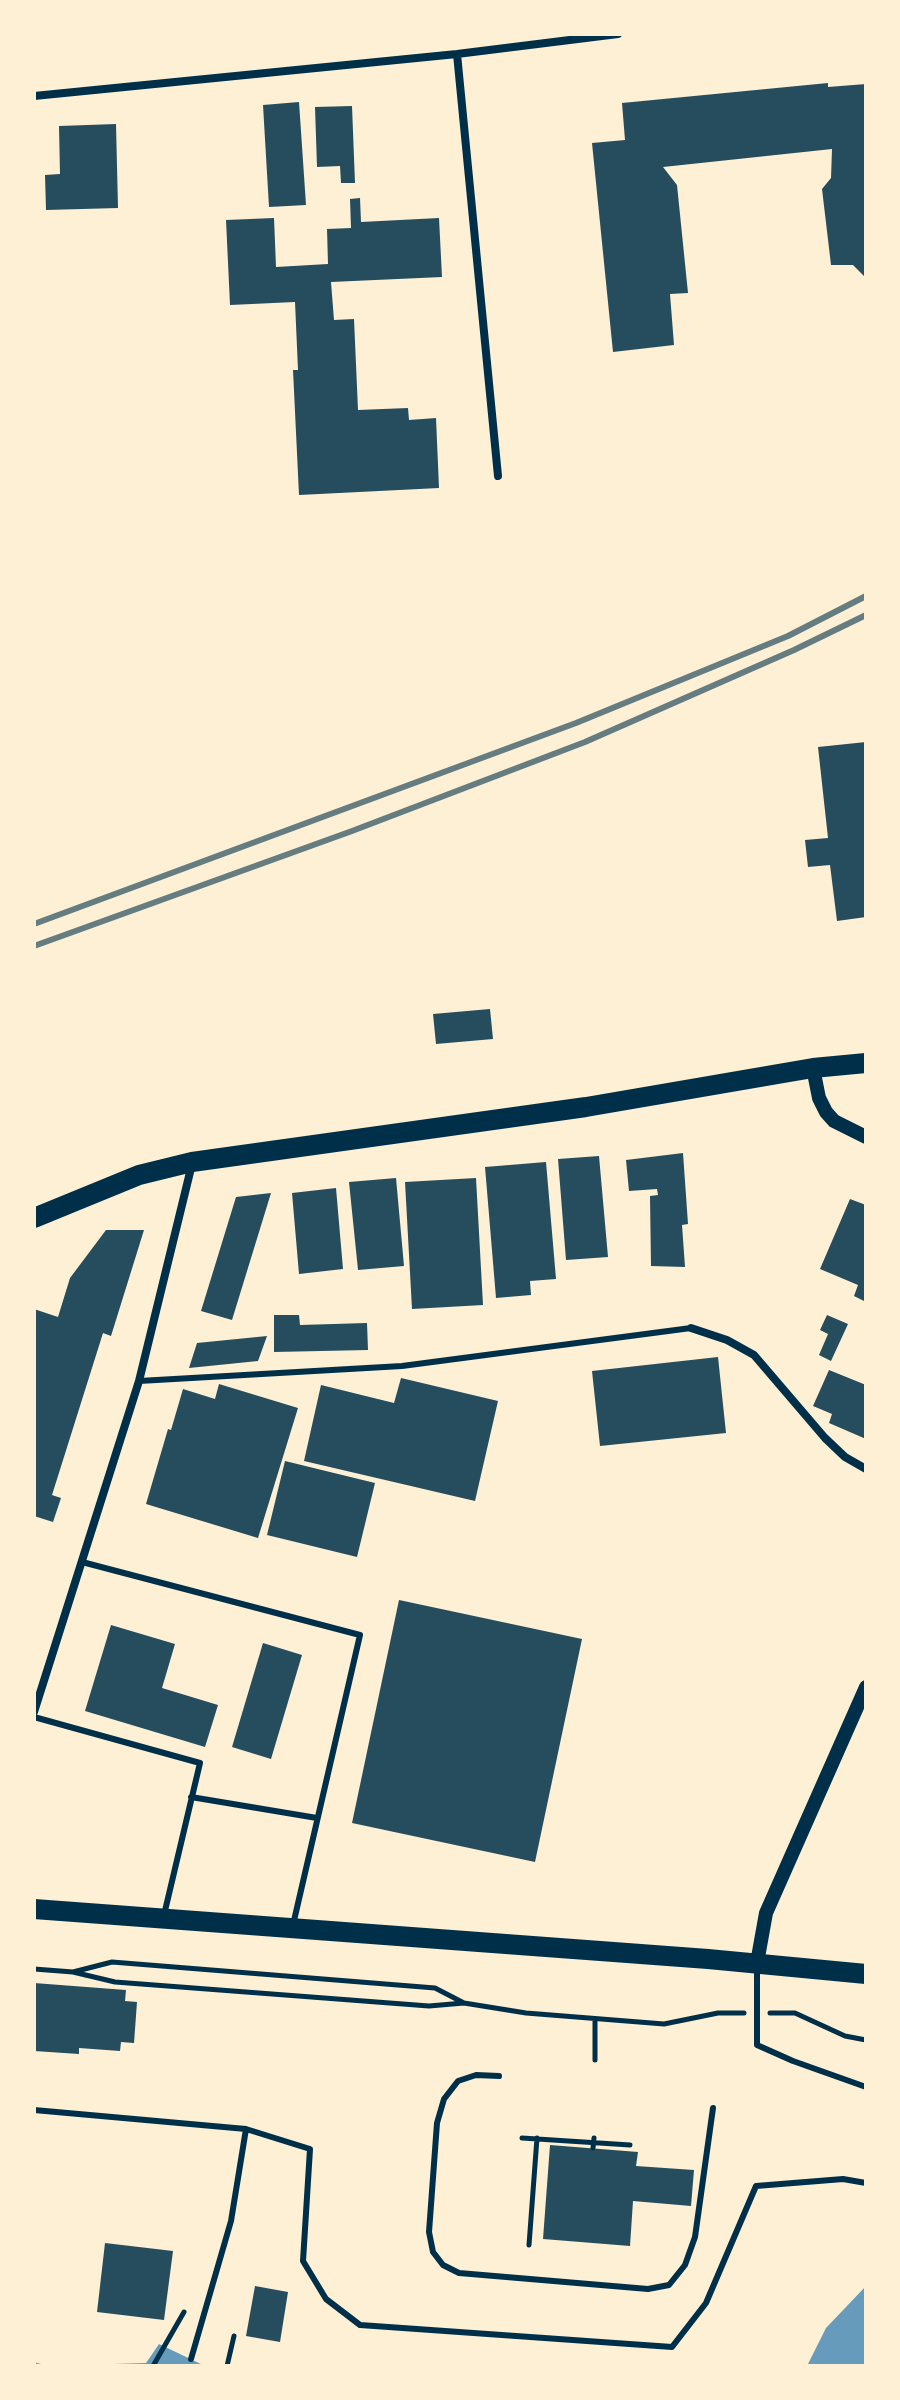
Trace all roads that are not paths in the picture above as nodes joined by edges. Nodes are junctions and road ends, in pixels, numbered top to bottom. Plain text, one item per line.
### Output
1 (618, 34) edge
2 (457, 54) junction
3 (34, 96) edge
4 (498, 476) dead end
5 (866, 1063) edge
6 (813, 1068) junction
7 (866, 1137) edge
8 (192, 1162) junction
9 (34, 1218) edge
10 (691, 1328) joint
11 (139, 1381) junction
12 (866, 1469) edge
13 (82, 1562) junction
14 (866, 1687) edge
15 (34, 1714) edge
16 (191, 1797) junction
17 (317, 1818) junction
18 (34, 1909) edge
19 (164, 1919) junction
20 (292, 1929) junction
21 (757, 1963) junction
22 (866, 1974) edge
23 (499, 2076) dead end
24 (866, 2087) edge
25 (713, 2108) dead end
26 (34, 2110) edge
27 (246, 2129) junction
28 (866, 2183) edge
29 (191, 2359) dead end

1 - 2 street
2 - 3 street
2 - 4 street
5 - 6 main road
6 - 7 street
6 - 8 main road
8 - 9 main road
8 - 11 street
10 - 11 lane
10 - 12 street
11 - 13 street
13 - 15 street
13 - 17 lane
14 - 21 street
15 - 16 lane
16 - 17 lane
16 - 19 lane
17 - 20 lane
18 - 19 main road
19 - 20 main road
20 - 21 main road
21 - 22 main road
21 - 24 lane
23 - 25 lane
26 - 27 lane
27 - 28 lane
27 - 29 lane

